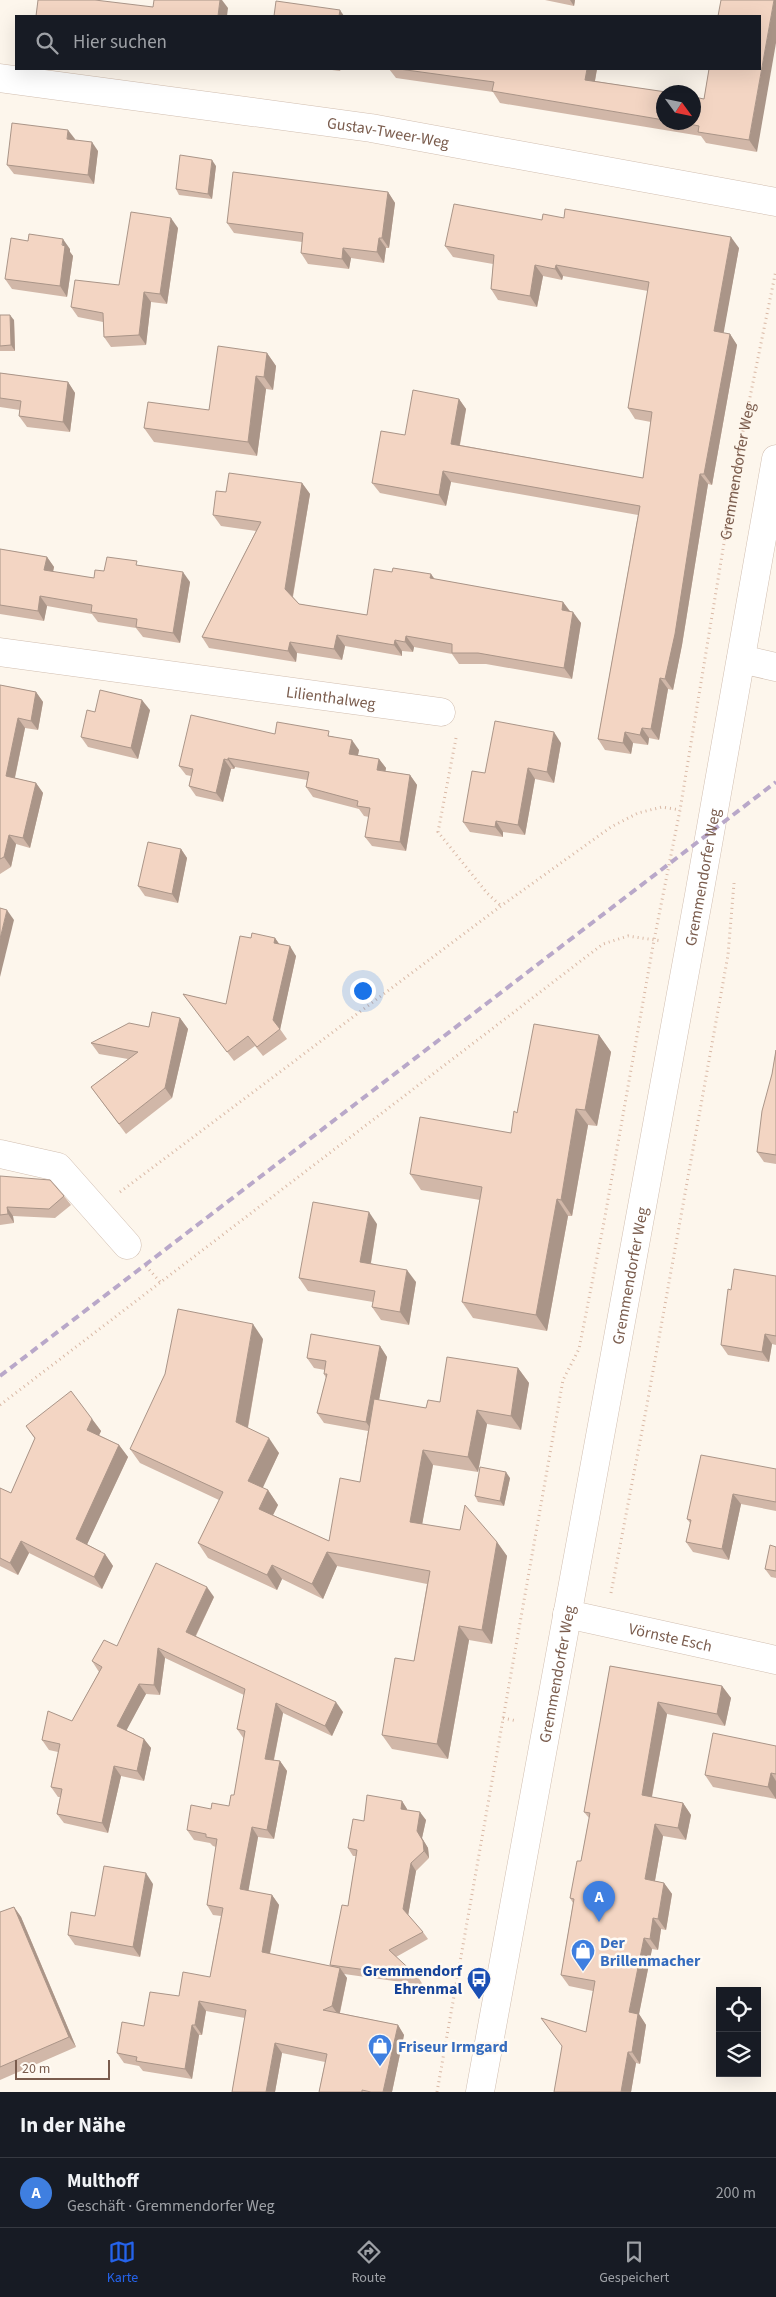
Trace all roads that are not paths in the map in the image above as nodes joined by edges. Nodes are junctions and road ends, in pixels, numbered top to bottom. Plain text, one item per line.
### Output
1 (0, 78) edge
2 (776, 202) edge
3 (776, 459) edge
4 (0, 652) edge
5 (741, 659) junction
6 (776, 667) edge
7 (440, 712) road end
8 (0, 1154) edge
9 (128, 1245) dead end
10 (567, 1614) junction
11 (776, 1660) edge
12 (480, 2092) edge

1 - 2 street, Gustav-Tweer-Weg
3 - 5 street, Gremmendorfer Weg
4 - 7 street, Lilienthalweg
5 - 6 street
5 - 10 street, Gremmendorfer Weg
8 - 9 street
10 - 11 street, Vörnste Esch
10 - 12 street, Gremmendorfer Weg

